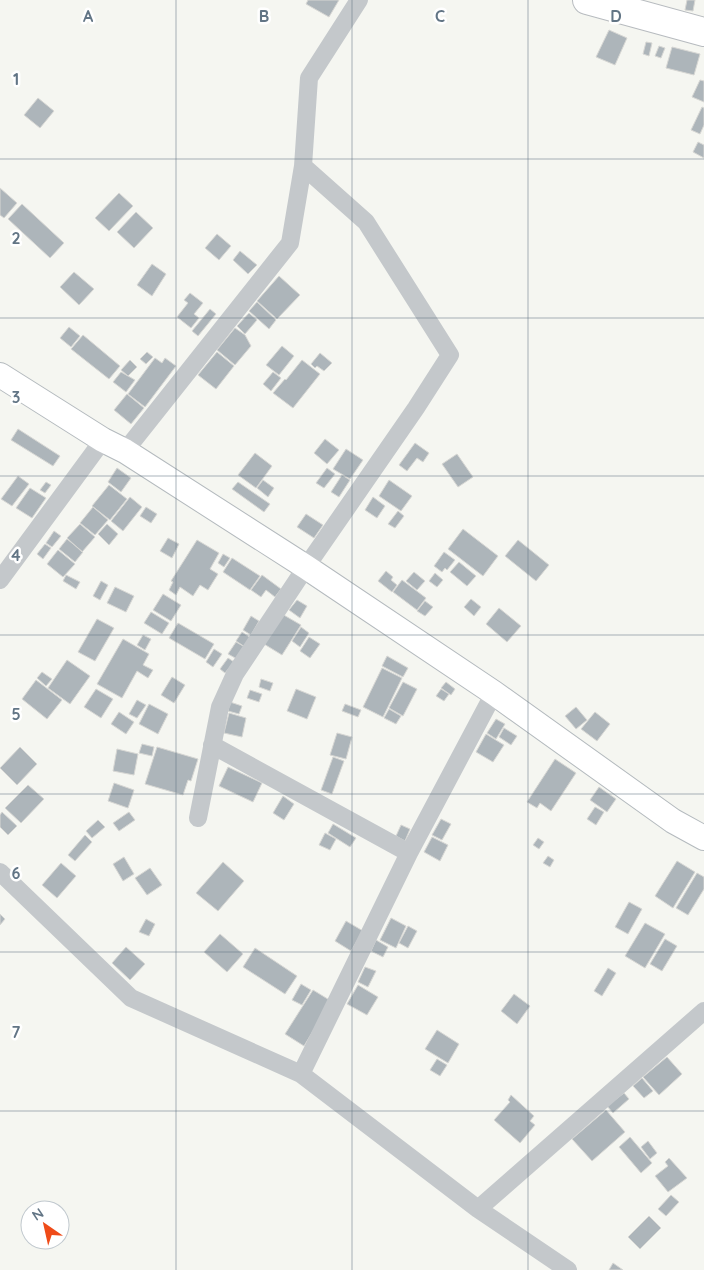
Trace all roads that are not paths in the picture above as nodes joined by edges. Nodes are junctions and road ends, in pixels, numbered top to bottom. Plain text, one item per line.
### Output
1 (359, 0) edge
2 (587, 0) edge
3 (704, 32) edge
4 (303, 166) junction
5 (0, 375) edge
6 (103, 440) junction
7 (125, 451) junction
8 (306, 567) junction
9 (0, 580) edge
10 (494, 693) junction
11 (212, 745) junction
12 (198, 818) dead end
13 (704, 838) edge
14 (409, 853) junction
15 (0, 872) edge
16 (704, 1011) edge
17 (301, 1074) junction
18 (478, 1209) junction
19 (568, 1270) edge

1 - 4 street
2 - 3 main road
4 - 7 street
4 - 8 street
5 - 6 street
6 - 7 street
6 - 9 street
7 - 8 street
8 - 10 street
8 - 11 street
10 - 13 street
10 - 14 street
11 - 12 street
11 - 14 street
14 - 17 street
15 - 17 street
16 - 18 street
17 - 18 street
18 - 19 street

